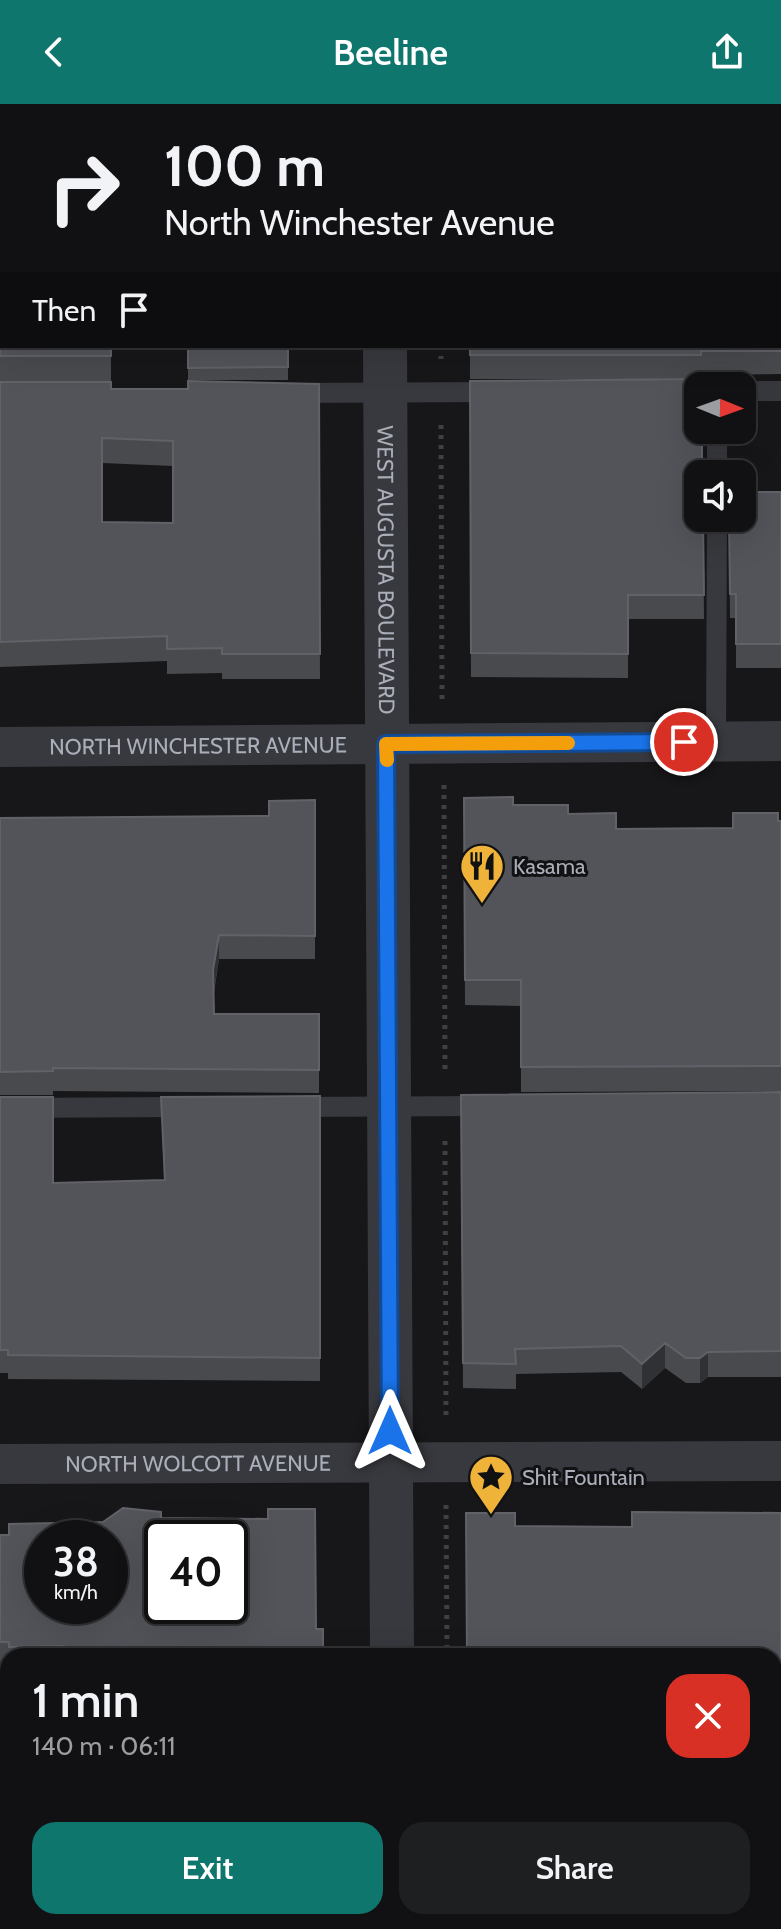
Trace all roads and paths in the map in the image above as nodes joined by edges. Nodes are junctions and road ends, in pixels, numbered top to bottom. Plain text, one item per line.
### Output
1 (385, 348) edge
2 (441, 348) edge
3 (756, 391) edge
4 (781, 391) edge
5 (385, 392) junction
6 (441, 392) junction
7 (524, 392) edge
8 (268, 393) edge
9 (717, 532) edge
10 (442, 686) dead end
11 (781, 741) edge
12 (716, 742) junction
13 (386, 744) junction
14 (0, 747) edge
15 (389, 1106) junction
16 (511, 1106) edge
17 (206, 1107) edge
18 (269, 1107) edge
19 (0, 1108) edge
20 (781, 1461) edge
21 (390, 1462) junction
22 (0, 1464) edge
23 (447, 1522) dead end
24 (392, 1648) edge
25 (447, 1648) edge

1 - 5 street, WEST AUGUSTA BOULEVARD
2 - 6 path
3 - 4 lane
5 - 6 lane
5 - 8 lane
5 - 13 street, WEST AUGUSTA BOULEVARD
6 - 7 lane
6 - 10 path
9 - 12 lane
11 - 12 street, NORTH WINCHESTER AVENUE
12 - 13 street, NORTH WINCHESTER AVENUE
13 - 14 street, NORTH WINCHESTER AVENUE
13 - 15 street, WEST AUGUSTA BOULEVARD
15 - 16 lane
15 - 18 lane
15 - 21 street, WEST AUGUSTA BOULEVARD
17 - 19 lane
20 - 21 street, NORTH WOLCOTT AVENUE
21 - 22 street, NORTH WOLCOTT AVENUE
21 - 24 street, WEST AUGUSTA BOULEVARD
23 - 25 path

